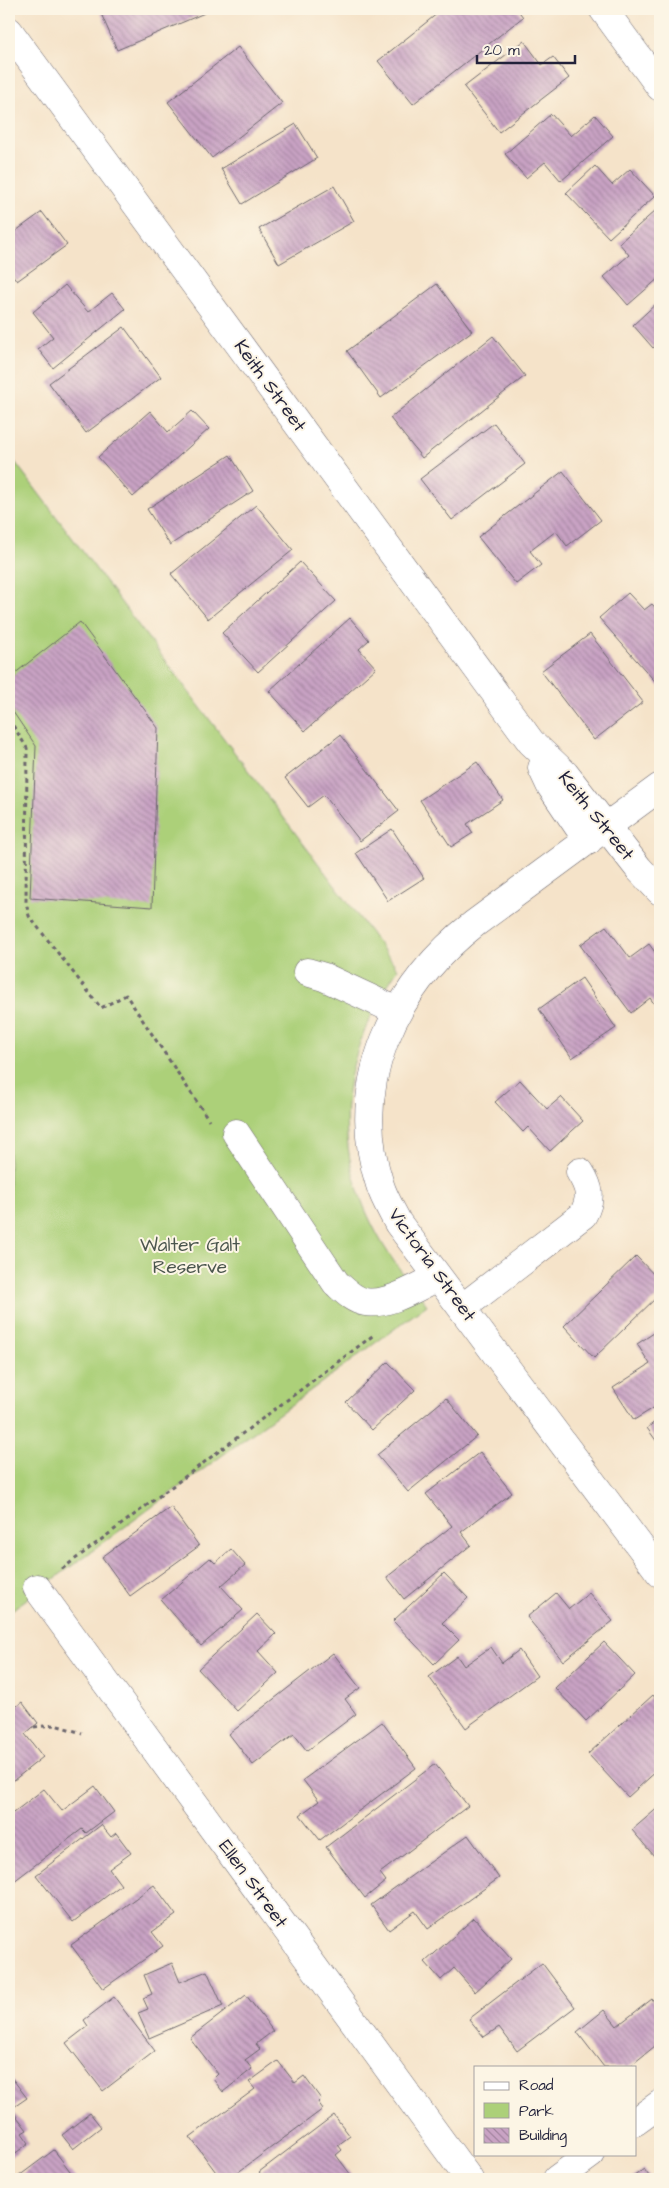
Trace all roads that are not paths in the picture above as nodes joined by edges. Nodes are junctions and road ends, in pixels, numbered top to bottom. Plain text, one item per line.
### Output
1 (603, 9) edge
2 (9, 31) edge
3 (660, 87) edge
4 (660, 787) edge
5 (605, 828) junction
6 (660, 875) edge
7 (660, 891) edge
8 (307, 972) dead end
9 (397, 1012) junction
10 (236, 1133) dead end
11 (580, 1172) dead end
12 (438, 1277) junction
13 (462, 1308) junction
14 (660, 1574) edge
15 (37, 1588) road end
16 (660, 2104) edge
17 (636, 2121) edge
18 (588, 2156) edge
19 (469, 2179) edge
20 (557, 2179) edge

1 - 3 street
2 - 5 street, Keith Street
4 - 5 street, Victoria Street
5 - 6 street, Keith Street
5 - 7 street, Keith Street
5 - 9 street, Victoria Street
8 - 9 street
9 - 12 street, Victoria Street
10 - 12 street
11 - 13 street
12 - 13 street, Victoria Street
13 - 14 street, Victoria Street
15 - 19 street, Ellen Street
16 - 17 street
18 - 20 street

